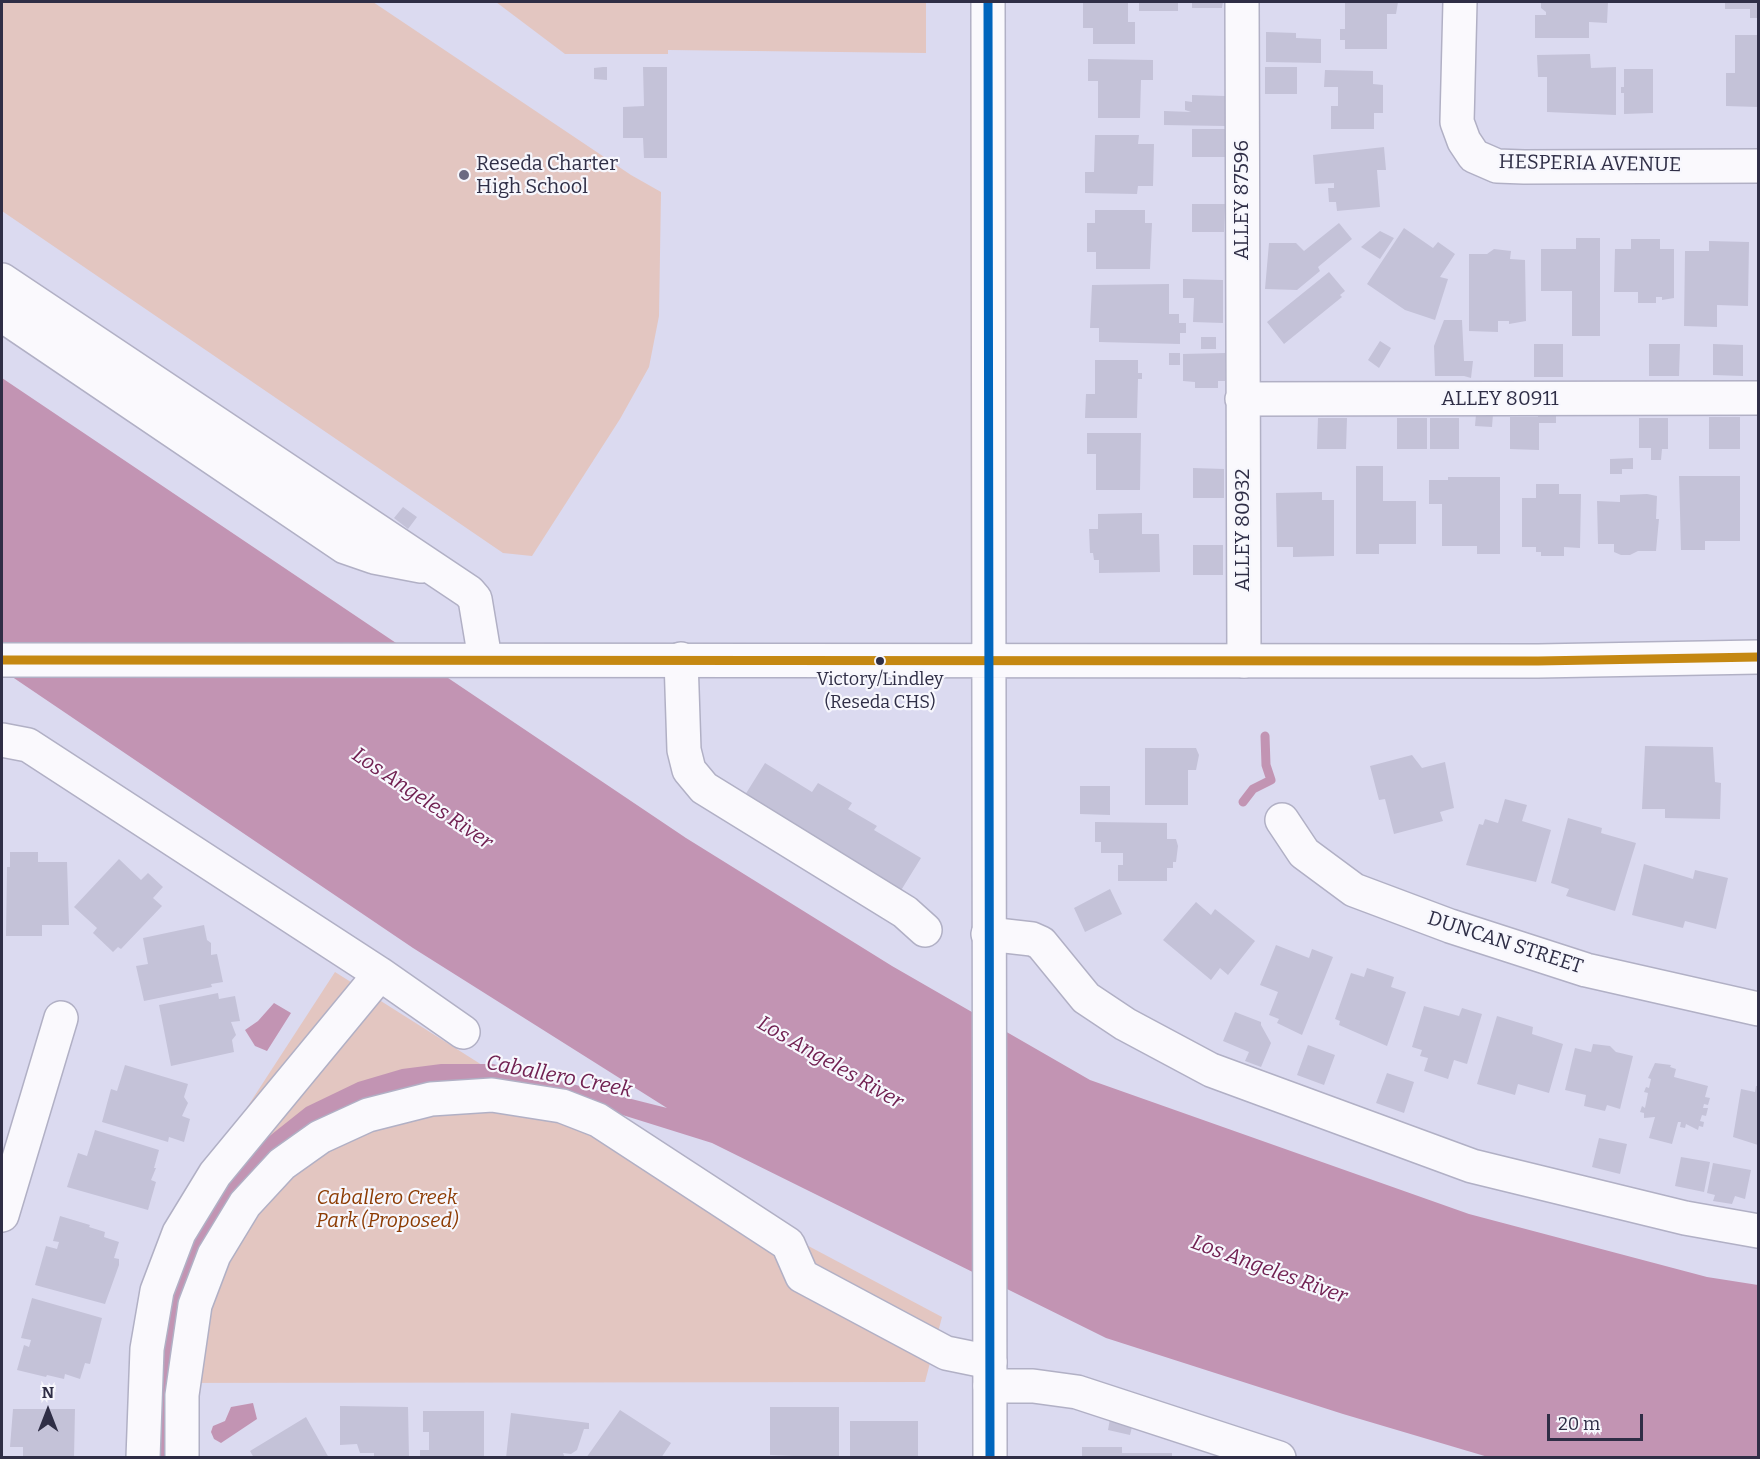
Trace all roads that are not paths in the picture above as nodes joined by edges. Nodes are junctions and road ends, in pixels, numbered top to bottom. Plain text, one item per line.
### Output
1 (988, 2) edge
2 (1242, 2) edge
3 (1460, 2) edge
4 (1758, 166) edge
5 (2, 280) edge
6 (2, 315) edge
7 (1758, 398) edge
8 (1242, 399) junction
9 (428, 567) junction
10 (1758, 657) edge
11 (485, 659) junction
12 (681, 659) junction
13 (989, 659) junction
14 (2, 660) edge
15 (1244, 661) junction
16 (2, 740) edge
17 (1282, 820) dead end
18 (925, 930) dead end
19 (988, 943) junction
20 (380, 974) junction
21 (1758, 1009) edge
22 (61, 1018) dead end
23 (463, 1032) dead end
24 (2, 1215) edge
25 (1758, 1231) edge
26 (990, 1367) junction
27 (142, 1458) edge
28 (182, 1458) edge
29 (990, 1458) edge
30 (1280, 1458) edge

1 - 13 main road
2 - 8 main road, ALLEY 87596
3 - 4 main road, HESPERIA AVENUE
5 - 9 main road
6 - 9 main road
7 - 8 main road, ALLEY 80911
8 - 15 main road, ALLEY 80932
9 - 11 main road
10 - 15 main road
11 - 12 main road
11 - 14 main road
12 - 13 main road
12 - 18 main road
13 - 15 main road
13 - 19 main road
16 - 20 main road
17 - 21 main road, DUNCAN STREET
19 - 25 main road
19 - 26 main road
20 - 23 main road
20 - 27 main road
22 - 24 main road
26 - 28 main road
26 - 29 main road
26 - 30 main road

